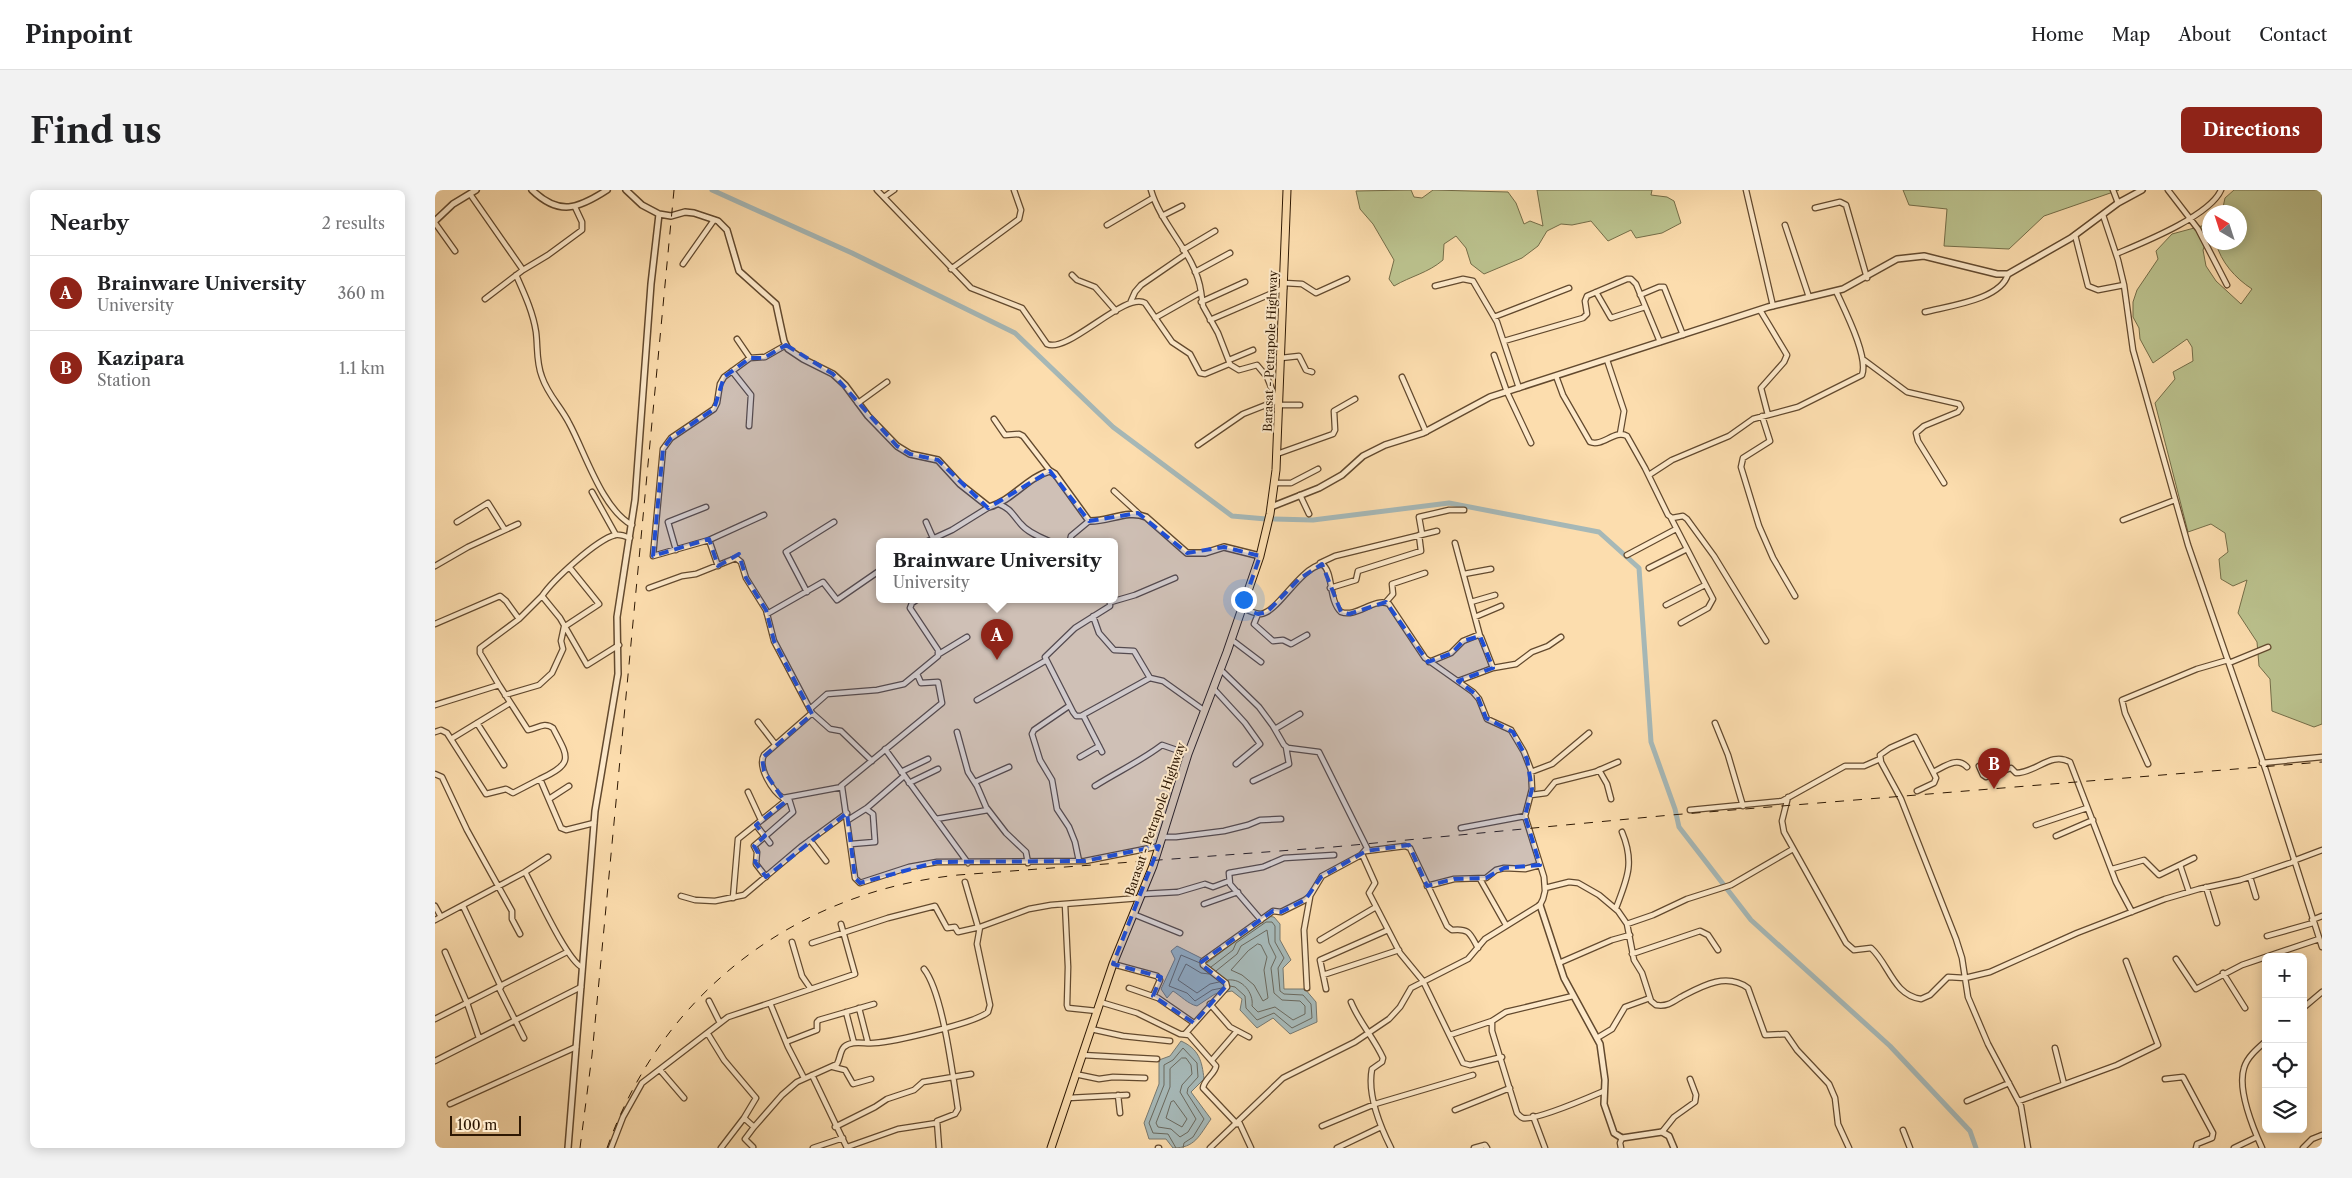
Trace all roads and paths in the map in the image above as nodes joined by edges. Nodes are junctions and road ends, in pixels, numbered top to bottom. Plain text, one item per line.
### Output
1 (476, 190) edge
2 (532, 190) edge
3 (607, 190) edge
4 (626, 190) edge
5 (877, 190) edge
6 (894, 190) edge
7 (1014, 190) edge
8 (1151, 190) edge
9 (1287, 190) edge
10 (1746, 190) edge
11 (2113, 190) edge
12 (2142, 190) edge
13 (2169, 190) edge
14 (2221, 190) edge
15 (470, 194) junction
16 (884, 197) junction
17 (1153, 198) junction
18 (2118, 203) junction
19 (1182, 206) dead end
20 (575, 207) junction
21 (1815, 208) dead end
22 (659, 214) junction
23 (2103, 215) junction
24 (1162, 216) junction
25 (2191, 218) junction
26 (714, 220) junction
27 (435, 222) edge
28 (1107, 225) dead end
29 (1785, 225) dead end
30 (1215, 231) dead end
31 (2075, 235) junction
32 (455, 251) dead end
33 (1185, 252) junction
34 (1230, 253) dead end
35 (2116, 254) junction
36 (683, 264) dead end
37 (951, 269) junction
38 (523, 270) junction
39 (1195, 272) junction
40 (516, 274) junction
41 (2008, 274) junction
42 (1072, 275) dead end
43 (1867, 278) junction
44 (1347, 279) dead end
45 (1245, 282) dead end
46 (1284, 285) junction
47 (2124, 285) junction
48 (2227, 285) dead end
49 (1435, 286) dead end
50 (1569, 288) dead end
51 (1836, 291) junction
52 (1201, 292) junction
53 (1596, 292) junction
54 (1640, 295) junction
55 (1809, 297) junction
56 (485, 299) dead end
57 (1131, 301) junction
58 (1201, 302) junction
59 (1773, 306) junction
60 (1645, 307) junction
61 (1760, 310) junction
62 (1116, 311) junction
63 (1925, 312) dead end
64 (1494, 317) junction
65 (1155, 318) junction
66 (1210, 320) junction
67 (1683, 335) junction
68 (737, 339) dead end
69 (1505, 341) junction
70 (1660, 342) junction
71 (787, 346) junction
72 (1253, 350) dead end
73 (1493, 355) dead end
74 (750, 358) junction
75 (1281, 358) junction
76 (1863, 359) junction
77 (1607, 360) junction
78 (1229, 362) junction
79 (732, 372) junction
80 (1311, 372) dead end
81 (1556, 376) junction
82 (1402, 377) dead end
83 (887, 382) dead end
84 (1519, 388) junction
85 (1507, 392) junction
86 (1355, 399) dead end
87 (858, 403) junction
88 (1278, 405) junction
89 (1300, 405) dead end
90 (1765, 415) junction
91 (994, 419) dead end
92 (749, 426) dead end
93 (1426, 432) junction
94 (1620, 434) junction
95 (1531, 443) dead end
96 (1198, 445) dead end
97 (1277, 454) junction
98 (1318, 469) dead end
99 (1050, 471) junction
100 (1649, 475) junction
101 (1275, 482) junction
102 (1943, 483) dead end
103 (1114, 491) dead end
104 (593, 492) dead end
105 (1300, 496) junction
106 (2175, 500) junction
107 (999, 504) junction
108 (706, 507) dead end
109 (989, 507) junction
110 (1271, 510) junction
111 (1464, 510) dead end
112 (1138, 513) junction
113 (1309, 514) dead end
114 (763, 516) dead end
115 (1671, 518) junction
116 (2123, 520) dead end
117 (1089, 521) junction
118 (457, 522) dead end
119 (834, 522) dead end
120 (926, 522) dead end
121 (517, 524) dead end
122 (633, 525) junction
123 (1677, 529) junction
124 (505, 530) junction
125 (1437, 530) dead end
126 (616, 535) junction
127 (1420, 535) junction
128 (630, 538) junction
129 (935, 538) edge
130 (938, 538) edge
131 (1044, 538) edge
132 (1071, 538) edge
133 (709, 540) junction
134 (1455, 543) dead end
135 (1687, 549) junction
136 (676, 550) junction
137 (1627, 554) dead end
138 (1260, 556) junction
139 (1319, 564) junction
140 (435, 566) edge
141 (718, 566) junction
142 (570, 568) junction
143 (1649, 568) dead end
144 (1491, 569) dead end
145 (876, 573) edge
146 (1425, 573) dead end
147 (1464, 574) junction
148 (1175, 578) dead end
149 (1705, 585) junction
150 (649, 588) dead end
151 (1331, 588) junction
152 (807, 592) junction
153 (1495, 595) dead end
154 (542, 596) junction
155 (1795, 596) dead end
156 (1118, 599) edge
157 (1386, 602) junction
158 (1471, 602) junction
159 (912, 603) edge
160 (1110, 603) edge
161 (1666, 605) dead end
162 (1501, 606) dead end
163 (1242, 608) junction
164 (767, 614) junction
165 (1258, 614) junction
166 (1093, 616) junction
167 (1475, 617) junction
168 (519, 619) junction
169 (1681, 623) dead end
170 (435, 624) edge
171 (564, 627) junction
172 (1307, 636) dead end
173 (1480, 636) junction
174 (967, 637) dead end
175 (1561, 637) dead end
176 (1232, 640) junction
177 (1766, 641) dead end
178 (619, 645) junction
179 (2268, 647) dead end
180 (939, 654) junction
181 (1045, 661) junction
182 (2228, 661) junction
183 (1261, 662) dead end
184 (1429, 662) junction
185 (1493, 668) junction
186 (1220, 669) junction
187 (917, 674) junction
188 (1149, 678) junction
189 (1458, 681) junction
190 (499, 685) junction
191 (1213, 688) junction
192 (505, 695) junction
193 (977, 700) dead end
194 (510, 703) junction
195 (435, 705) edge
196 (1069, 706) junction
197 (811, 711) junction
198 (1205, 711) junction
199 (1300, 714) dead end
200 (1083, 716) junction
201 (758, 722) dead end
202 (477, 723) junction
203 (1715, 723) dead end
204 (1275, 729) junction
205 (435, 732) edge
206 (957, 732) dead end
207 (1589, 733) dead end
208 (451, 739) junction
209 (775, 744) junction
210 (1099, 746) junction
211 (1286, 747) junction
212 (885, 749) junction
213 (1102, 752) dead end
214 (1188, 754) junction
215 (1080, 757) dead end
216 (2322, 757) edge
217 (1880, 759) junction
218 (928, 760) dead end
219 (872, 761) junction
220 (1618, 762) dead end
221 (2262, 763) junction
222 (1236, 764) dead end
223 (2148, 764) dead end
224 (504, 765) dead end
225 (1979, 766) dead end
226 (1009, 767) dead end
227 (1967, 768) dead end
228 (938, 769) dead end
229 (1599, 770) junction
230 (1531, 772) junction
231 (1933, 772) junction
232 (435, 774) edge
233 (903, 774) junction
234 (540, 779) junction
235 (1253, 781) dead end
236 (975, 782) junction
237 (909, 783) junction
238 (569, 786) dead end
239 (841, 786) junction
240 (1095, 786) dead end
241 (1917, 791) dead end
242 (748, 792) dead end
243 (1531, 795) junction
244 (1788, 797) junction
245 (549, 798) junction
246 (789, 798) junction
247 (1611, 800) dead end
248 (1743, 806) junction
249 (2087, 808) junction
250 (866, 809) junction
251 (988, 810) junction
252 (1690, 810) dead end
253 (847, 813) junction
254 (1525, 816) junction
255 (936, 819) junction
256 (761, 820) junction
257 (848, 820) junction
258 (1281, 820) dead end
259 (2093, 820) junction
260 (594, 823) junction
261 (2036, 824) dead end
262 (756, 825) junction
263 (1461, 828) dead end
264 (1622, 832) dead end
265 (765, 836) junction
266 (2056, 836) dead end
267 (1162, 837) junction
268 (810, 840) junction
269 (770, 842) dead end
270 (851, 844) junction
271 (1160, 846) junction
272 (1793, 849) junction
273 (2322, 850) edge
274 (1364, 852) junction
275 (1334, 855) dead end
276 (548, 857) dead end
277 (2194, 858) dead end
278 (826, 861) dead end
279 (1079, 861) junction
280 (968, 862) junction
281 (2293, 862) junction
282 (1028, 863) junction
283 (1540, 864) junction
284 (2179, 865) junction
285 (2112, 869) junction
286 (525, 872) junction
287 (766, 877) junction
288 (2250, 877) junction
289 (1479, 879) junction
290 (1229, 881) junction
291 (965, 882) dead end
292 (1427, 886) junction
293 (498, 887) junction
294 (2206, 887) junction
295 (1545, 888) junction
296 (1238, 892) junction
297 (2189, 892) junction
298 (681, 896) dead end
299 (1141, 896) junction
300 (1310, 896) junction
301 (2256, 897) dead end
302 (733, 898) junction
303 (1065, 904) junction
304 (1204, 904) dead end
305 (1540, 905) junction
306 (435, 906) edge
307 (463, 906) junction
308 (1376, 907) junction
309 (1616, 908) junction
310 (2132, 912) junction
311 (1133, 914) junction
312 (2322, 916) edge
313 (441, 917) junction
314 (435, 920) edge
315 (1261, 920) junction
316 (2313, 921) junction
317 (2217, 923) dead end
318 (841, 924) dead end
319 (1627, 924) junction
320 (1506, 925) junction
321 (979, 927) junction
322 (1388, 930) junction
323 (1180, 933) dead end
324 (520, 934) dead end
325 (844, 934) junction
326 (1630, 935) junction
327 (2267, 936) dead end
328 (2319, 939) junction
329 (1320, 940) dead end
330 (792, 942) dead end
331 (812, 943) dead end
332 (2322, 947) edge
333 (1479, 948) junction
334 (1399, 950) junction
335 (1718, 950) dead end
336 (445, 952) dead end
337 (567, 952) junction
338 (1632, 954) junction
339 (2175, 960) dead end
340 (2126, 962) dead end
341 (1559, 963) junction
342 (1113, 964) junction
343 (582, 967) junction
344 (924, 970) dead end
345 (2223, 973) junction
346 (1323, 974) junction
347 (1965, 978) junction
348 (1423, 981) junction
349 (500, 987) junction
350 (581, 987) junction
351 (1129, 988) dead end
352 (1307, 988) dead end
353 (811, 989) junction
354 (1326, 989) dead end
355 (2322, 992) edge
356 (1153, 996) junction
357 (1573, 996) junction
358 (1650, 998) junction
359 (709, 1001) dead end
360 (1100, 1002) junction
361 (1351, 1002) dead end
362 (467, 1003) junction
363 (770, 1003) junction
364 (874, 1004) dead end
365 (1210, 1004) junction
366 (2307, 1005) edge
367 (859, 1008) junction
368 (2245, 1008) dead end
369 (1097, 1011) junction
370 (846, 1012) junction
371 (435, 1019) edge
372 (515, 1021) junction
373 (1491, 1021) junction
374 (720, 1023) junction
375 (1194, 1023) junction
376 (944, 1027) junction
377 (1091, 1029) junction
378 (1237, 1031) junction
379 (1370, 1032) junction
380 (708, 1034) junction
381 (1185, 1034) junction
382 (1450, 1035) junction
383 (1249, 1037) dead end
384 (479, 1038) junction
385 (524, 1038) dead end
386 (1597, 1038) junction
387 (1170, 1040) dead end
388 (786, 1042) junction
389 (854, 1043) junction
390 (869, 1043) junction
391 (2264, 1043) edge
392 (576, 1047) junction
393 (2055, 1048) dead end
394 (1082, 1055) junction
395 (1502, 1057) junction
396 (1157, 1059) dead end
397 (1212, 1060) junction
398 (435, 1061) edge
399 (833, 1066) junction
400 (660, 1070) junction
401 (971, 1074) dead end
402 (1075, 1074) junction
403 (811, 1075) junction
404 (1473, 1075) dead end
405 (804, 1078) junction
406 (953, 1078) junction
407 (1145, 1078) dead end
408 (871, 1079) dead end
409 (2165, 1079) dead end
410 (1690, 1080) dead end
411 (2009, 1083) junction
412 (2064, 1084) junction
413 (1510, 1088) junction
414 (1604, 1091) junction
415 (1118, 1095) junction
416 (1127, 1095) dead end
417 (684, 1098) dead end
418 (1066, 1098) junction
419 (1967, 1101) dead end
420 (2019, 1101) junction
421 (450, 1104) dead end
422 (1375, 1104) junction
423 (1455, 1110) dead end
424 (1119, 1113) dead end
425 (1533, 1116) junction
426 (744, 1118) junction
427 (937, 1123) junction
428 (1238, 1123) junction
429 (835, 1126) junction
430 (1322, 1126) dead end
431 (1381, 1126) junction
432 (755, 1127) junction
433 (1903, 1130) dead end
434 (1662, 1132) junction
435 (2322, 1135) edge
436 (2257, 1137) junction
437 (843, 1138) junction
438 (1622, 1138) junction
439 (753, 1147) edge
440 (567, 1148) edge
441 (611, 1148) edge
442 (721, 1148) edge
443 (813, 1148) edge
444 (847, 1148) edge
445 (939, 1148) edge
446 (1051, 1148) edge
447 (1210, 1148) edge
448 (1251, 1148) edge
449 (1337, 1148) edge
450 (1391, 1148) edge
451 (1474, 1148) edge
452 (1487, 1148) edge
453 (1545, 1148) edge
454 (1621, 1148) edge
455 (1674, 1148) edge
456 (1849, 1148) edge
457 (1910, 1148) edge
458 (2028, 1148) edge
459 (2196, 1148) edge
460 (2234, 1148) edge
461 (2262, 1148) edge
462 (2303, 1148) edge

1 - 15 street
2 - 20 street
3 - 20 street
4 - 22 street
5 - 16 street
6 - 16 street
7 - 37 street
8 - 17 street
9 - 46 highway, Barasat - Petrapole Highway
10 - 59 street
11 - 18 street
12 - 18 street
13 - 25 street
14 - 25 street
15 - 27 street
15 - 38 street
16 - 37 street
17 - 24 street
17 - 28 street
18 - 23 street
19 - 24 street
20 - 38 street
21 - 43 street
22 - 26 street
22 - 122 street
23 - 31 street
23 - 35 street
24 - 33 street
25 - 35 street
25 - 48 street
26 - 36 street
26 - 71 street
27 - 32 street
29 - 55 street
30 - 33 street
31 - 41 street
31 - 47 street
33 - 39 street
33 - 57 street
34 - 39 street
35 - 47 street
37 - 62 street
38 - 40 street
39 - 52 street
40 - 56 street
40 - 122 street
41 - 43 street
41 - 63 street
42 - 62 street
43 - 51 street
44 - 46 street
45 - 58 street
46 - 66 street
46 - 75 highway, Barasat - Petrapole Highway
47 - 106 street
49 - 64 street
50 - 64 street
51 - 55 street
51 - 76 street
52 - 58 street
52 - 65 street
53 - 54 street
53 - 60 street
53 - 69 street
54 - 60 street
54 - 67 street
55 - 59 street
57 - 62 street
57 - 65 street
58 - 66 street
59 - 61 street
60 - 70 street
61 - 67 street
61 - 90 street
64 - 69 street
65 - 78 street
66 - 78 street
67 - 70 street
68 - 74 street
69 - 84 street
70 - 77 street
71 - 74 street
71 - 87 street
72 - 78 street
73 - 85 street
74 - 79 street
75 - 80 street
75 - 88 highway, Barasat - Petrapole Highway
76 - 90 street
76 - 102 street
77 - 81 street
77 - 94 street
78 - 88 street
79 - 92 street
79 - 136 street
81 - 84 street
81 - 94 street
82 - 93 street
83 - 87 street
84 - 85 street
85 - 93 street
85 - 95 street
86 - 97 street
87 - 109 street
88 - 89 street
88 - 96 street
88 - 97 highway, Barasat - Petrapole Highway
90 - 100 street
90 - 155 street
91 - 99 street
93 - 105 street
94 - 100 street
97 - 101 highway, Barasat - Petrapole Highway
98 - 101 street
99 - 107 street
99 - 117 street
100 - 115 street
101 - 110 highway, Barasat - Petrapole Highway
103 - 112 street
104 - 126 street
105 - 110 street
105 - 113 street
106 - 116 street
106 - 182 street
107 - 109 street
107 - 131 street
108 - 136 street
109 - 130 street
110 - 138 highway, Barasat - Petrapole Highway
111 - 127 street
112 - 117 street
112 - 138 street
114 - 133 street
115 - 123 street
115 - 177 street
117 - 132 street
118 - 124 street
119 - 152 street
120 - 129 street
121 - 124 street
122 - 128 street
123 - 135 street
123 - 137 street
124 - 140 street
125 - 127 street
126 - 128 street
126 - 142 street
127 - 139 street
127 - 151 street
128 - 178 street
133 - 136 street
133 - 141 street
134 - 147 street
135 - 143 street
135 - 149 street
138 - 163 highway, Barasat - Petrapole Highway
139 - 151 street
139 - 165 street
141 - 150 street
141 - 164 street
142 - 154 street
142 - 171 street
144 - 147 street
145 - 152 street
146 - 157 street
147 - 158 street
148 - 156 street
149 - 161 street
149 - 169 street
151 - 157 street
152 - 164 street
153 - 158 street
154 - 168 street
154 - 171 street
157 - 184 street
158 - 167 street
159 - 180 street
160 - 166 street
162 - 167 street
163 - 165 street
163 - 176 highway, Barasat - Petrapole Highway
164 - 197 street
165 - 172 street
166 - 181 street
166 - 188 street
167 - 173 street
168 - 170 street
168 - 190 street
171 - 178 street
171 - 192 street
173 - 184 street
173 - 185 street
174 - 180 street
175 - 185 street
176 - 183 street
176 - 186 highway, Barasat - Petrapole Highway
178 - 260 street
179 - 182 street
180 - 187 street
181 - 193 street
181 - 196 street
182 - 221 street
182 - 223 street
184 - 189 street
185 - 189 street
186 - 191 highway, Barasat - Petrapole Highway
186 - 204 street
187 - 197 street
187 - 212 street
188 - 198 street
188 - 200 street
189 - 230 street
190 - 192 street
190 - 195 street
191 - 198 highway, Barasat - Petrapole Highway
191 - 222 street
192 - 194 street
194 - 202 street
194 - 234 street
196 - 200 street
196 - 279 street
197 - 209 street
197 - 219 street
198 - 214 highway, Barasat - Petrapole Highway
199 - 204 street
200 - 210 street
201 - 209 street
202 - 208 street
202 - 224 street
203 - 248 street
204 - 211 street
205 - 208 street
206 - 236 street
207 - 230 street
208 - 234 street
209 - 246 street
210 - 213 street
210 - 215 street
211 - 235 street
211 - 274 street
212 - 219 street
212 - 233 street
214 - 240 street
214 - 267 highway, Barasat - Petrapole Highway
216 - 221 street
217 - 231 street
217 - 244 street
217 - 347 street
218 - 233 street
219 - 239 street
220 - 229 street
221 - 281 street
225 - 249 street
226 - 236 street
227 - 231 street
228 - 237 street
229 - 243 street
229 - 247 street
230 - 243 street
231 - 241 street
232 - 293 street
233 - 237 street
233 - 250 street
234 - 245 street
236 - 251 street
237 - 255 street
238 - 245 street
239 - 246 street
239 - 253 street
242 - 256 street
243 - 254 street
244 - 248 street
244 - 272 street
245 - 260 street
246 - 256 street
246 - 265 street
248 - 252 street
249 - 259 street
249 - 261 street
250 - 257 street
250 - 270 street
251 - 255 street
251 - 282 street
253 - 257 street
253 - 268 street
254 - 263 street
254 - 283 street
255 - 280 street
256 - 262 street
257 - 270 street
258 - 267 street
259 - 266 street
259 - 285 street
260 - 343 street
262 - 265 street
262 - 302 street
264 - 309 street
265 - 269 street
265 - 287 street
267 - 271 highway, Barasat - Petrapole Highway
268 - 278 street
268 - 287 street
270 - 280 street
271 - 279 street
271 - 299 highway, Barasat - Petrapole Highway
272 - 319 street
272 - 347 street
273 - 281 street
274 - 292 street
274 - 300 street
274 - 308 street
275 - 290 street
276 - 286 street
277 - 284 street
279 - 282 street
280 - 282 street
281 - 288 street
281 - 316 street
283 - 289 street
283 - 295 street
284 - 285 street
284 - 297 street
285 - 310 street
286 - 293 street
286 - 337 street
287 - 302 street
288 - 294 street
288 - 301 street
289 - 292 street
289 - 320 street
290 - 296 street
290 - 299 street
291 - 321 street
292 - 333 street
293 - 307 street
293 - 324 street
294 - 297 street
294 - 317 street
295 - 305 street
295 - 309 street
296 - 304 street
296 - 315 street
297 - 310 street
298 - 302 street
299 - 303 street
299 - 311 highway, Barasat - Petrapole Highway
300 - 315 street
300 - 352 street
303 - 321 street
303 - 369 street
305 - 320 street
305 - 341 street
306 - 313 street
307 - 313 street
307 - 349 street
308 - 322 street
308 - 329 street
309 - 319 street
310 - 347 street
311 - 323 street
311 - 342 highway, Barasat - Petrapole Highway
312 - 316 street
313 - 314 street
315 - 365 street
316 - 327 street
316 - 328 street
318 - 325 street
319 - 326 street
320 - 333 street
321 - 325 street
321 - 376 street
322 - 334 street
322 - 346 street
325 - 331 street
325 - 353 street
326 - 338 street
326 - 341 street
328 - 332 street
328 - 345 street
330 - 353 street
333 - 348 street
334 - 346 street
334 - 348 street
335 - 338 street
336 - 362 street
337 - 343 street
337 - 349 street
338 - 358 street
339 - 345 street
340 - 412 street
341 - 357 street
342 - 356 street
342 - 360 highway, Barasat - Petrapole Highway
343 - 350 street
344 - 376 street
345 - 368 street
346 - 354 street
347 - 411 street
348 - 379 street
348 - 382 street
349 - 362 street
349 - 372 street
350 - 372 street
350 - 392 street
351 - 356 street
353 - 363 street
355 - 366 street
356 - 375 street
357 - 373 street
357 - 386 street
358 - 386 street
358 - 456 street
359 - 374 street
360 - 369 highway, Barasat - Petrapole Highway
360 - 381 street
361 - 379 street
362 - 371 street
362 - 384 street
363 - 374 street
363 - 388 street
364 - 367 street
365 - 375 street
365 - 378 street
367 - 370 street
367 - 390 street
369 - 377 highway, Barasat - Petrapole Highway
370 - 388 street
370 - 389 street
372 - 384 street
372 - 385 street
373 - 382 street
373 - 395 street
374 - 380 street
375 - 381 street
376 - 390 street
376 - 406 street
377 - 387 street
377 - 394 highway, Barasat - Petrapole Highway
378 - 383 street
378 - 397 street
379 - 422 street
379 - 428 street
380 - 400 street
380 - 426 street
381 - 397 street
382 - 395 street
384 - 398 street
386 - 414 street
388 - 405 street
389 - 390 street
389 - 399 street
391 - 436 street
392 - 421 street
392 - 440 street
393 - 412 street
394 - 396 street
394 - 402 highway, Barasat - Petrapole Highway
395 - 413 street
397 - 428 street
399 - 403 street
399 - 408 street
400 - 417 street
400 - 441 street
401 - 406 street
402 - 407 street
402 - 418 highway, Barasat - Petrapole Highway
403 - 405 street
403 - 429 street
404 - 422 street
405 - 432 street
406 - 427 street
406 - 429 street
409 - 459 street
410 - 434 street
411 - 419 street
411 - 420 street
412 - 420 street
413 - 423 street
413 - 425 street
414 - 425 street
414 - 438 street
415 - 416 street
415 - 418 street
415 - 424 street
418 - 446 highway, Barasat - Petrapole Highway
420 - 458 street
422 - 430 street
422 - 431 street
425 - 453 street
426 - 432 street
426 - 442 street
427 - 444 street
427 - 445 street
428 - 447 street
428 - 448 street
429 - 437 street
431 - 449 street
431 - 450 street
432 - 439 street
433 - 457 street
434 - 438 street
434 - 455 street
435 - 462 street
436 - 460 street
436 - 461 street
437 - 443 street
437 - 444 street
438 - 454 street
451 - 452 street

